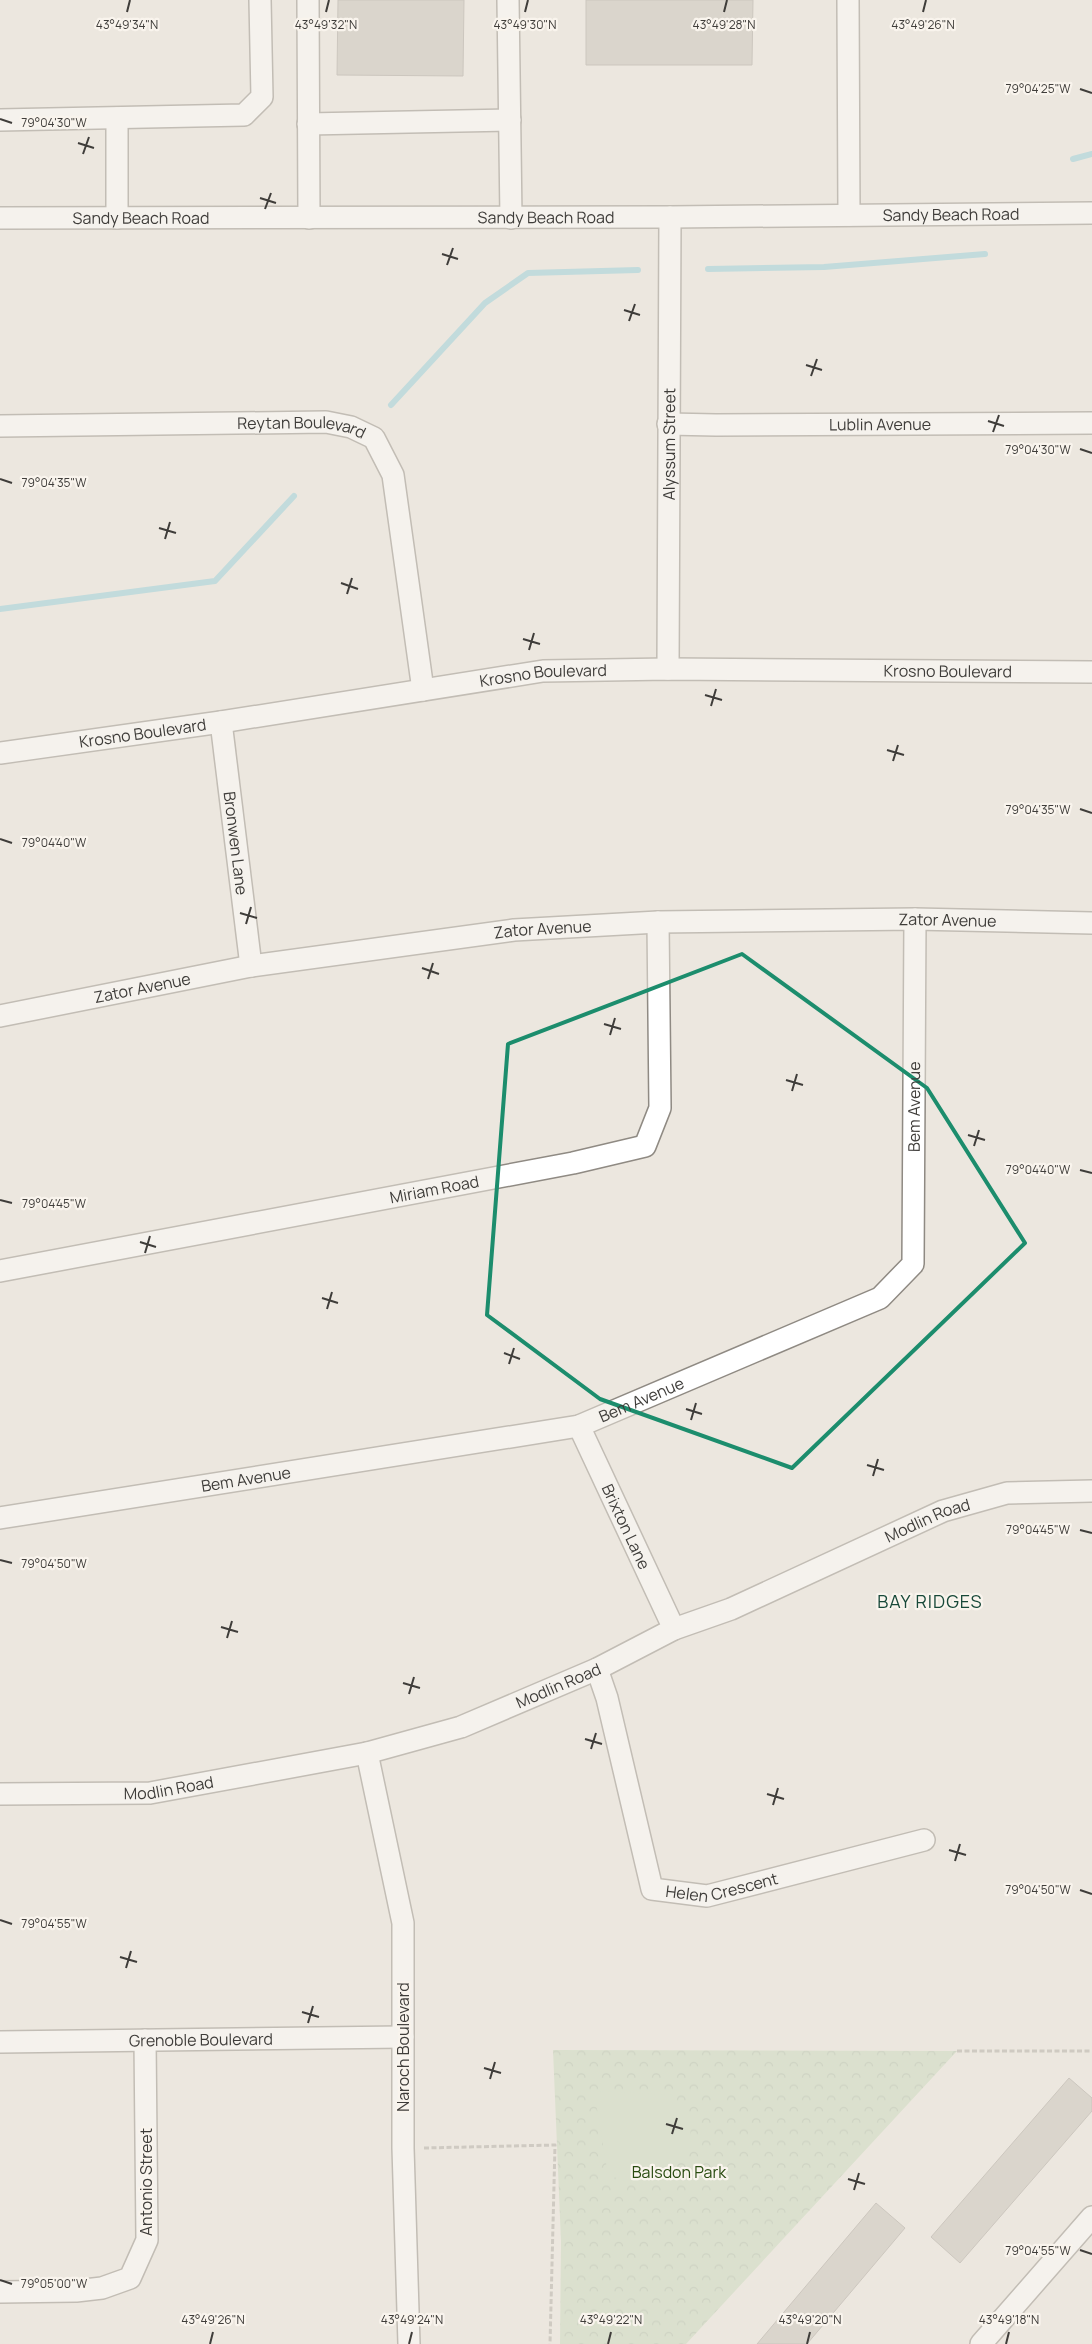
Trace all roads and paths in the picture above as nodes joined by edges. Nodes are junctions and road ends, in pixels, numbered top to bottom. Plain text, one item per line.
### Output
1 (260, 0) edge
2 (308, 0) edge
3 (508, 0) edge
4 (848, 0) edge
5 (117, 118) junction
6 (0, 120) edge
7 (510, 120) junction
8 (308, 124) junction
9 (1092, 212) edge
10 (849, 215) junction
11 (670, 217) junction
12 (0, 218) edge
13 (116, 218) junction
14 (309, 218) junction
15 (511, 218) junction
16 (1092, 423) edge
17 (668, 424) junction
18 (0, 426) edge
19 (668, 670) junction
20 (1092, 672) edge
21 (423, 690) junction
22 (221, 722) junction
23 (0, 753) edge
24 (915, 919) junction
25 (658, 922) junction
26 (1092, 923) edge
27 (251, 966) junction
28 (0, 1016) edge
29 (0, 1271) edge
30 (579, 1426) junction
31 (1092, 1490) edge
32 (0, 1518) edge
33 (674, 1629) junction
34 (597, 1669) junction
35 (367, 1753) junction
36 (0, 1794) edge
37 (924, 1840) dead end
38 (403, 2036) junction
39 (145, 2040) junction
40 (0, 2042) edge
41 (957, 2051) dead end
42 (1092, 2051) edge
43 (403, 2148) junction
44 (1092, 2217) edge
45 (0, 2292) edge
46 (409, 2344) edge
47 (550, 2344) edge
48 (981, 2344) edge

1 - 5 street
2 - 8 street
3 - 7 street
4 - 10 street
5 - 6 street
5 - 13 street
7 - 8 street
7 - 15 street
8 - 14 street
9 - 10 street, Sandy Beach Road
10 - 11 street, Sandy Beach Road
11 - 15 street, Sandy Beach Road
11 - 17 street, Alyssum Street
12 - 13 street, Sandy Beach Road
13 - 14 street, Sandy Beach Road
14 - 15 street, Sandy Beach Road
16 - 17 street, Lublin Avenue
17 - 19 street, Alyssum Street
18 - 21 street, Reytan Boulevard
19 - 20 street, Krosno Boulevard
19 - 21 street, Krosno Boulevard
21 - 22 street, Krosno Boulevard
22 - 23 street, Krosno Boulevard
22 - 27 street, Bronwen Lane
24 - 25 street, Zator Avenue
24 - 26 street, Zator Avenue
24 - 30 street, Bem Avenue
25 - 27 street, Zator Avenue
25 - 29 street, Miriam Road
27 - 28 street, Zator Avenue
30 - 32 street, Bem Avenue
30 - 33 street, Brixton Lane
31 - 33 street, Modlin Road
33 - 34 street, Modlin Road
34 - 35 street, Modlin Road
34 - 37 street, Helen Crescent
35 - 36 street, Modlin Road
35 - 38 street, Naroch Boulevard
38 - 39 street, Grenoble Boulevard
38 - 43 street, Naroch Boulevard
39 - 40 street, Grenoble Boulevard
39 - 45 street, Antonio Street
41 - 42 path
43 - 46 street, Naroch Boulevard
43 - 47 path
44 - 48 street

